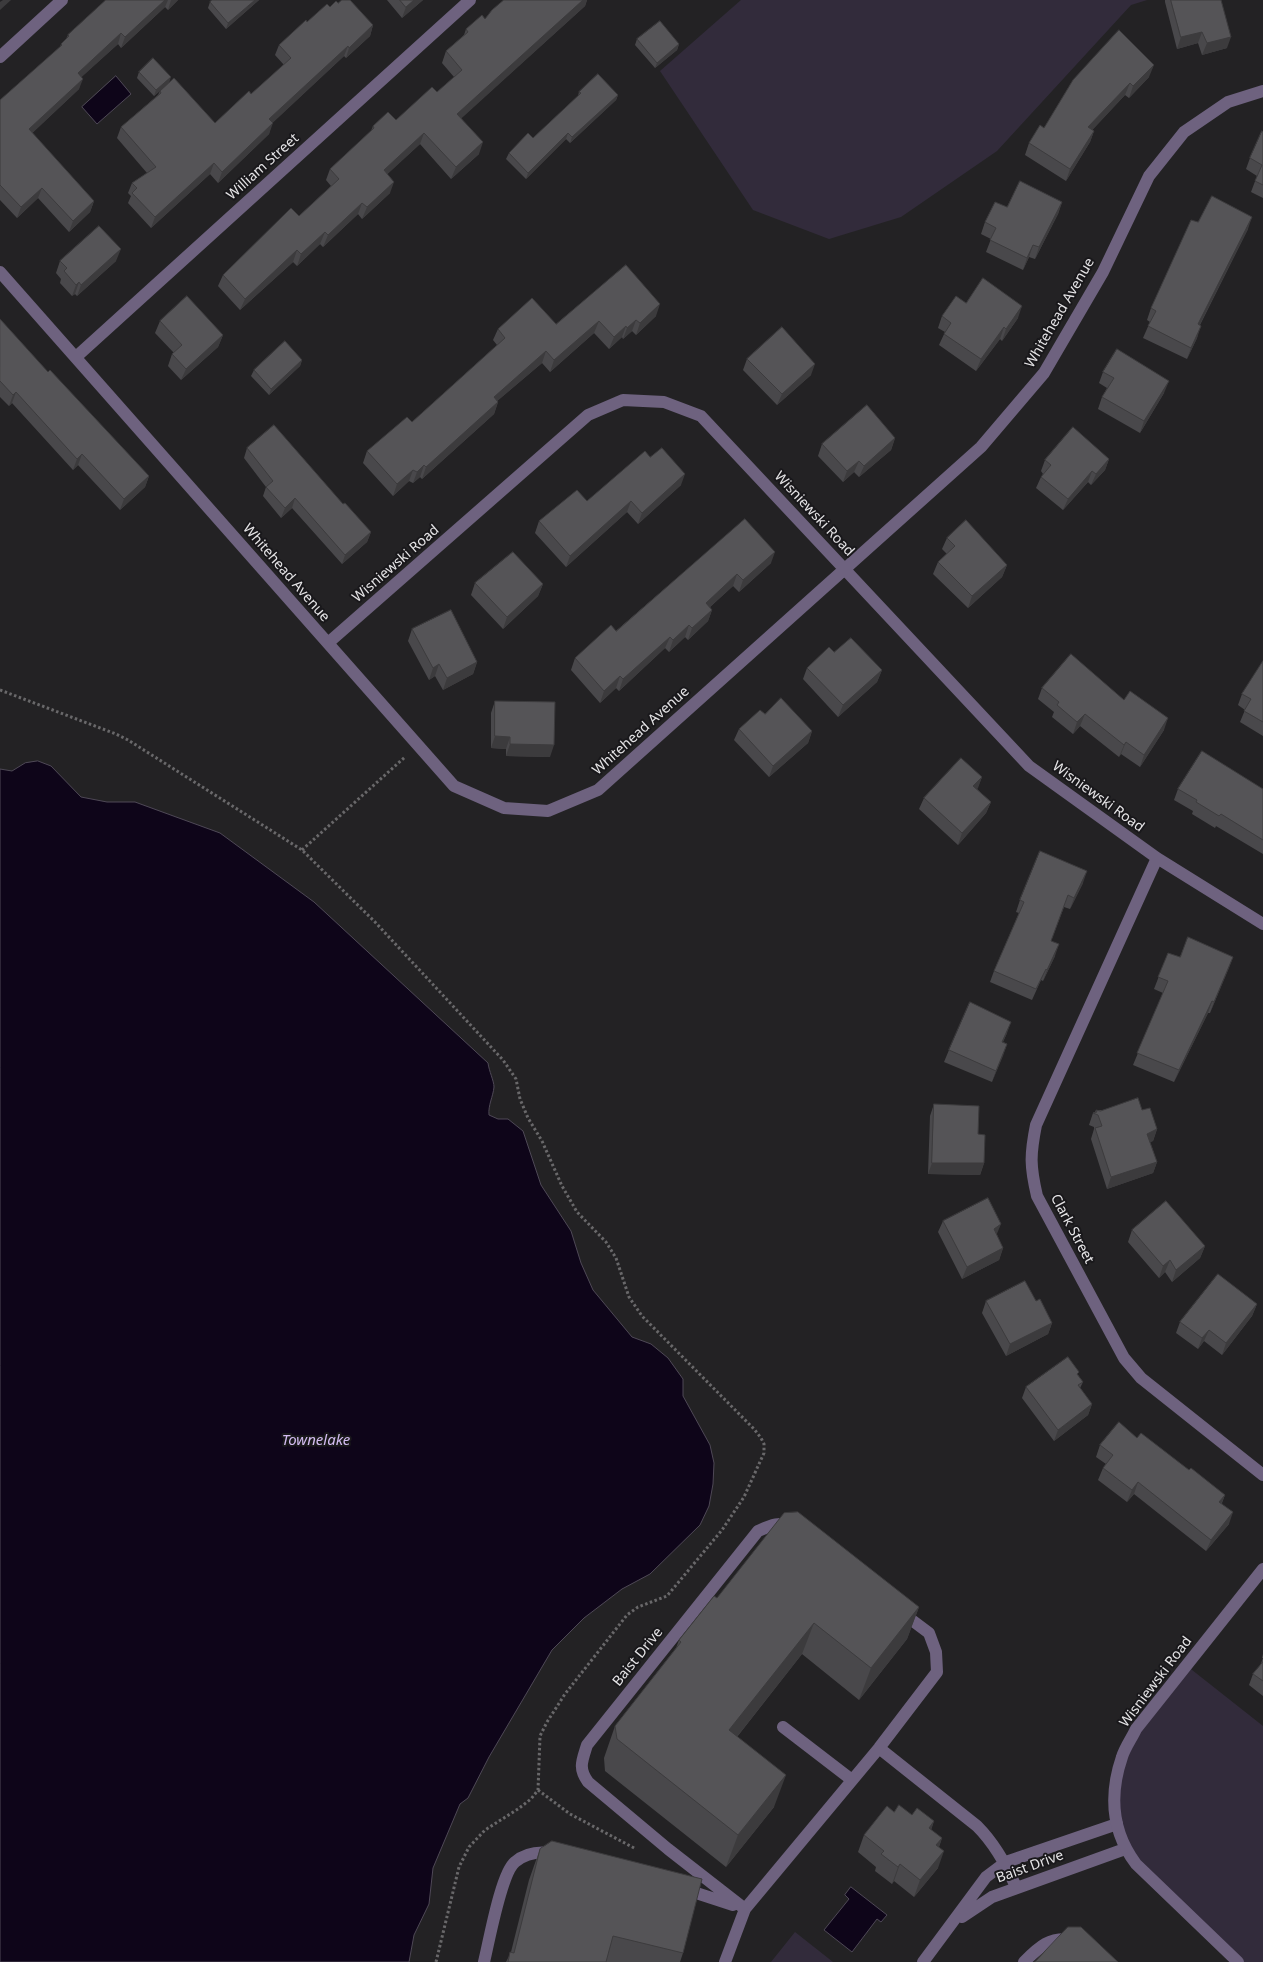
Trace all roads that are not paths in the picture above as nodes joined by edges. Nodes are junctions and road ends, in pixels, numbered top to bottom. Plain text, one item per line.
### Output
1 (62, 0) edge
2 (470, 0) edge
3 (0, 57) edge
4 (1263, 91) edge
5 (0, 272) edge
6 (76, 356) junction
7 (846, 569) junction
8 (328, 643) junction
9 (1157, 858) junction
10 (1263, 924) edge
11 (1263, 1475) edge
12 (804, 1537) edge
13 (1263, 1569) edge
14 (890, 1603) edge
15 (783, 1727) dead end
16 (879, 1748) junction
17 (852, 1780) junction
18 (1116, 1824) junction
19 (1125, 1849) junction
20 (568, 1857) edge
21 (1006, 1862) junction
22 (674, 1886) edge
23 (1016, 1887) junction
24 (745, 1909) junction
25 (952, 1924) junction
26 (1087, 1942) edge
27 (484, 1962) edge
28 (725, 1962) edge
29 (923, 1962) edge
30 (1024, 1962) edge
31 (1238, 1962) edge

1 - 3 street
2 - 6 street, William Street
4 - 7 street, Whitehead Avenue
5 - 6 street, Whitehead Avenue
6 - 8 street, Whitehead Avenue
7 - 8 street, Wisniewski Road
7 - 8 street, Whitehead Avenue
7 - 9 street, Wisniewski Road
9 - 10 street, Wisniewski Road
9 - 11 street, Clark Street
12 - 24 street, Baist Drive
13 - 18 street, Wisniewski Road
14 - 16 street
15 - 17 street
16 - 17 street
16 - 21 street, Baist Drive
17 - 24 street
18 - 19 street, Wisniewski Road
18 - 21 street, Baist Drive
19 - 23 street, Baist Drive
19 - 31 street, Wisniewski Road
20 - 27 street
21 - 23 street
21 - 25 street, Baist Drive
22 - 24 street
23 - 25 street, Baist Drive
24 - 28 street
25 - 29 street, Baist Drive
26 - 30 street

